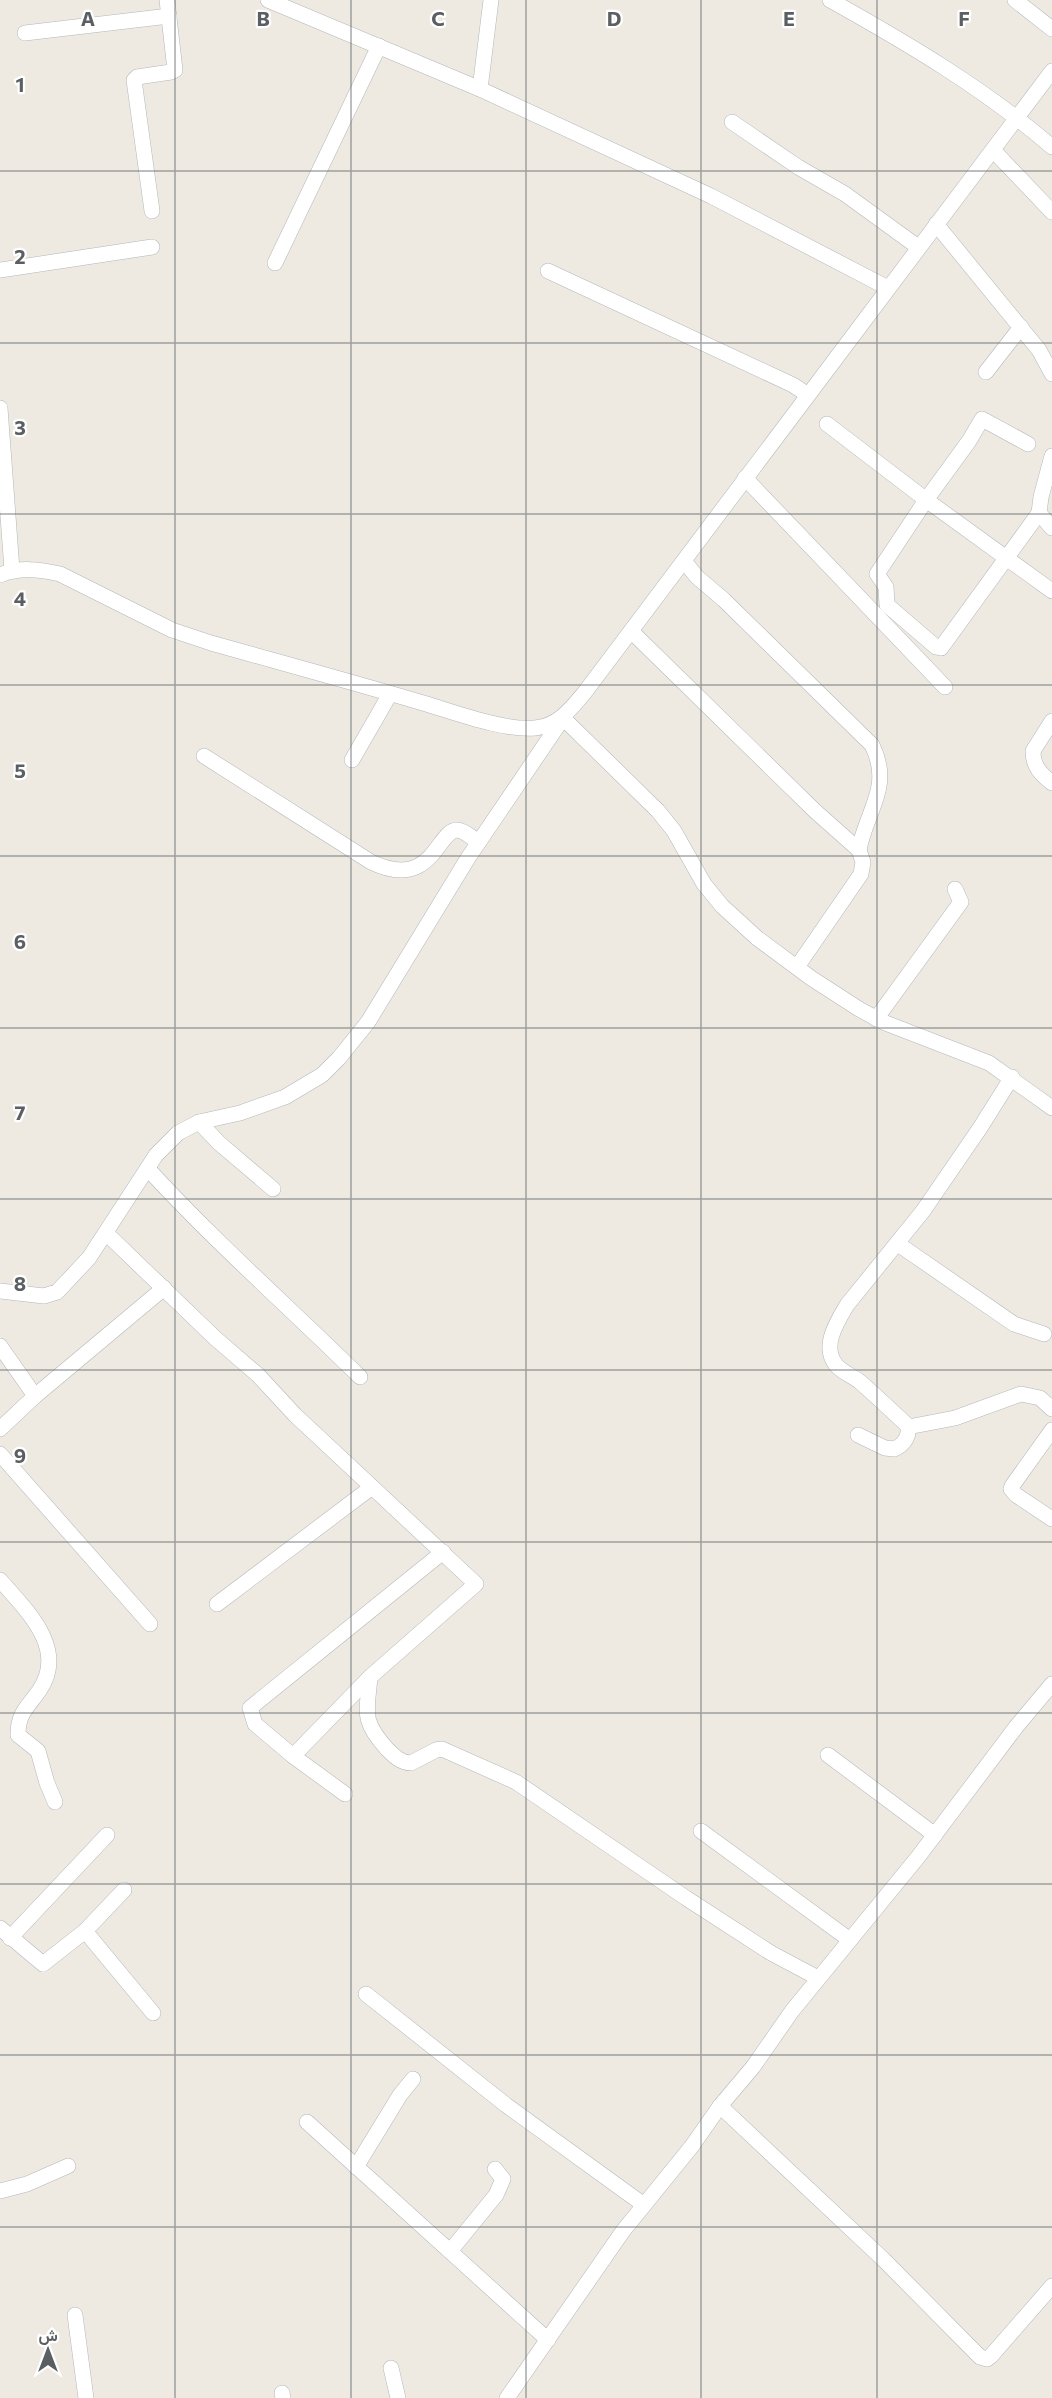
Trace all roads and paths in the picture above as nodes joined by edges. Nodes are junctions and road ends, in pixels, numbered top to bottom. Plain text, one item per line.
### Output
1 (167, 0) edge
2 (268, 0) edge
3 (491, 0) edge
4 (830, 0) edge
5 (1015, 0) edge
6 (169, 16) junction
7 (1052, 29) edge
8 (25, 33) dead end
9 (379, 46) junction
10 (1052, 71) edge
11 (480, 89) junction
12 (1017, 117) junction
13 (732, 122) dead end
14 (1052, 147) edge
15 (993, 150) junction
16 (152, 211) dead end
17 (1052, 212) edge
18 (936, 224) junction
19 (152, 247) dead end
20 (918, 247) junction
21 (275, 263) dead end
22 (0, 270) edge
23 (548, 271) dead end
24 (888, 288) junction
25 (1021, 327) junction
26 (986, 372) dead end
27 (1052, 374) edge
28 (808, 395) junction
29 (0, 408) edge
30 (827, 424) dead end
31 (1028, 444) dead end
32 (1052, 460) edge
33 (744, 478) junction
34 (926, 500) junction
35 (1039, 513) junction
36 (1052, 528) edge
37 (1005, 558) junction
38 (684, 561) junction
39 (6, 573) edge
40 (1052, 591) edge
41 (631, 631) junction
42 (945, 687) dead end
43 (390, 694) junction
44 (563, 718) junction
45 (1052, 721) edge
46 (204, 756) dead end
47 (351, 760) dead end
48 (1052, 783) edge
49 (479, 842) junction
50 (859, 850) junction
51 (955, 889) dead end
52 (797, 967) junction
53 (876, 1019) junction
54 (1012, 1077) junction
55 (1052, 1108) edge
56 (199, 1122) junction
57 (148, 1168) junction
58 (273, 1189) dead end
59 (106, 1233) junction
60 (898, 1244) junction
61 (164, 1288) junction
62 (0, 1291) edge
63 (1049, 1334) edge
64 (0, 1347) edge
65 (360, 1377) dead end
66 (35, 1396) junction
67 (1052, 1409) edge
68 (908, 1427) junction
69 (0, 1429) edge
70 (1052, 1430) edge
71 (858, 1436) dead end
72 (0, 1454) edge
73 (372, 1487) junction
74 (1052, 1519) edge
75 (443, 1552) junction
76 (0, 1580) edge
77 (217, 1604) dead end
78 (150, 1624) dead end
79 (370, 1677) junction
80 (1052, 1684) edge
81 (828, 1755) dead end
82 (293, 1756) junction
83 (345, 1794) dead end
84 (55, 1802) dead end
85 (701, 1831) dead end
86 (107, 1835) dead end
87 (935, 1835) junction
88 (124, 1890) dead end
89 (85, 1931) junction
90 (5, 1933) edge
91 (850, 1940) junction
92 (818, 1978) junction
93 (366, 1994) dead end
94 (153, 2013) dead end
95 (413, 2079) dead end
96 (720, 2106) junction
97 (307, 2122) dead end
98 (68, 2166) dead end
99 (356, 2167) junction
100 (495, 2169) dead end
101 (0, 2191) edge
102 (644, 2205) junction
103 (451, 2250) junction
104 (1052, 2286) edge
105 (75, 2315) dead end
106 (548, 2340) junction
107 (392, 2368) dead end
108 (86, 2398) edge
109 (398, 2398) edge
110 (507, 2398) edge

1 - 6 street
2 - 9 street
3 - 11 street
4 - 12 street
5 - 7 street
6 - 8 street
6 - 16 street
9 - 11 street
9 - 21 street
10 - 12 street
11 - 24 street
12 - 14 street
12 - 15 street
13 - 20 street
15 - 17 street
15 - 18 street
18 - 20 street
18 - 25 street
19 - 22 street
20 - 24 street
23 - 28 street
24 - 28 street
25 - 26 street
25 - 27 street
28 - 33 street
29 - 39 street
30 - 34 street
31 - 34 street
32 - 35 street
33 - 38 street
33 - 42 street
34 - 37 street
34 - 37 street
35 - 36 street
35 - 37 street
37 - 40 street
38 - 41 street
38 - 50 street
39 - 43 street
41 - 44 street
41 - 50 street
43 - 44 street
43 - 47 street
44 - 49 street
44 - 52 street
45 - 48 street
46 - 49 street
49 - 56 street
50 - 52 street
51 - 53 street
52 - 53 street
53 - 54 street
54 - 55 street
54 - 60 street
56 - 57 street
56 - 58 street
57 - 59 street
57 - 65 street
59 - 61 street
59 - 62 street
60 - 63 street
60 - 68 street
61 - 66 street
61 - 73 street
64 - 66 street
66 - 69 street
67 - 68 street
68 - 71 street
70 - 74 street
72 - 78 street
73 - 75 street
73 - 77 street
75 - 79 street
75 - 82 street
76 - 84 street
79 - 82 street
79 - 92 street
80 - 87 street
81 - 87 street
82 - 83 street
85 - 91 street
86 - 90 street
87 - 91 street
88 - 89 street
89 - 90 street
89 - 94 street
91 - 92 street
92 - 96 street
93 - 102 street
95 - 99 street
96 - 102 street
96 - 104 street
97 - 99 street
98 - 101 street
99 - 103 street
100 - 103 street
102 - 106 street
103 - 106 street
105 - 108 street
106 - 110 street
107 - 109 street

